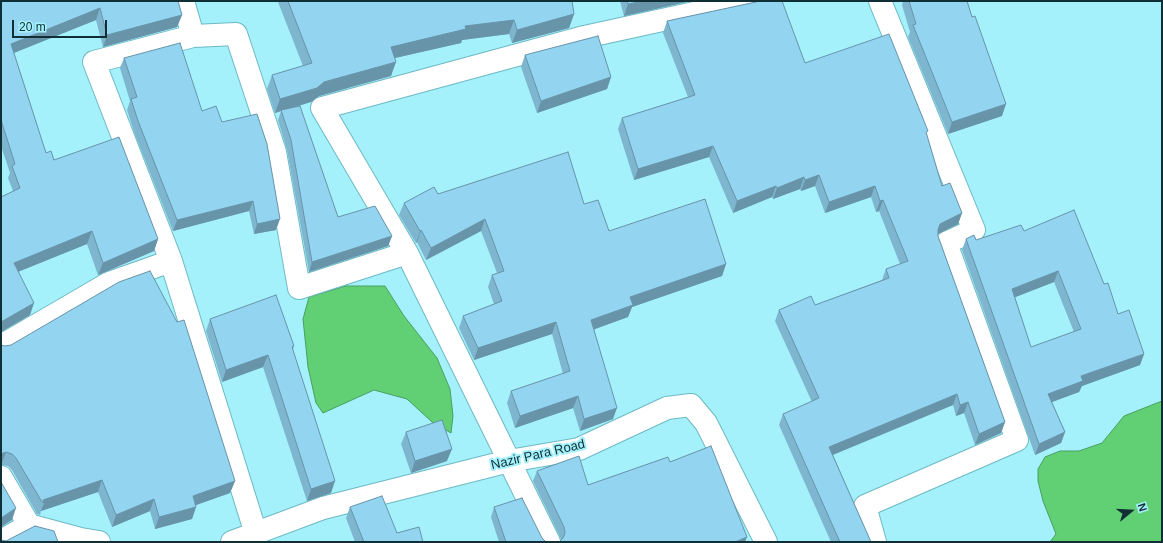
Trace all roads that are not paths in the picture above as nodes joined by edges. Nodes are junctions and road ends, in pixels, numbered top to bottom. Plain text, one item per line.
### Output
1 (183, 1) edge
2 (749, 1) edge
3 (880, 1) edge
4 (193, 36) junction
5 (406, 253) junction
6 (171, 261) junction
7 (1, 346) edge
8 (509, 461) junction
9 (1, 477) edge
10 (29, 525) junction
11 (256, 534) junction
12 (1, 541) edge
13 (99, 542) edge
14 (232, 542) edge
15 (549, 542) edge
16 (766, 542) edge
17 (875, 542) edge

1 - 4 street
2 - 5 street
3 - 17 street
4 - 5 street
4 - 6 street
5 - 8 street
6 - 7 street
6 - 11 street
8 - 11 street, Nazir Para Road
8 - 15 street
8 - 16 street, Nazir Para Road
9 - 10 street
10 - 12 street
10 - 13 street
11 - 14 street, Nazir Para Road

